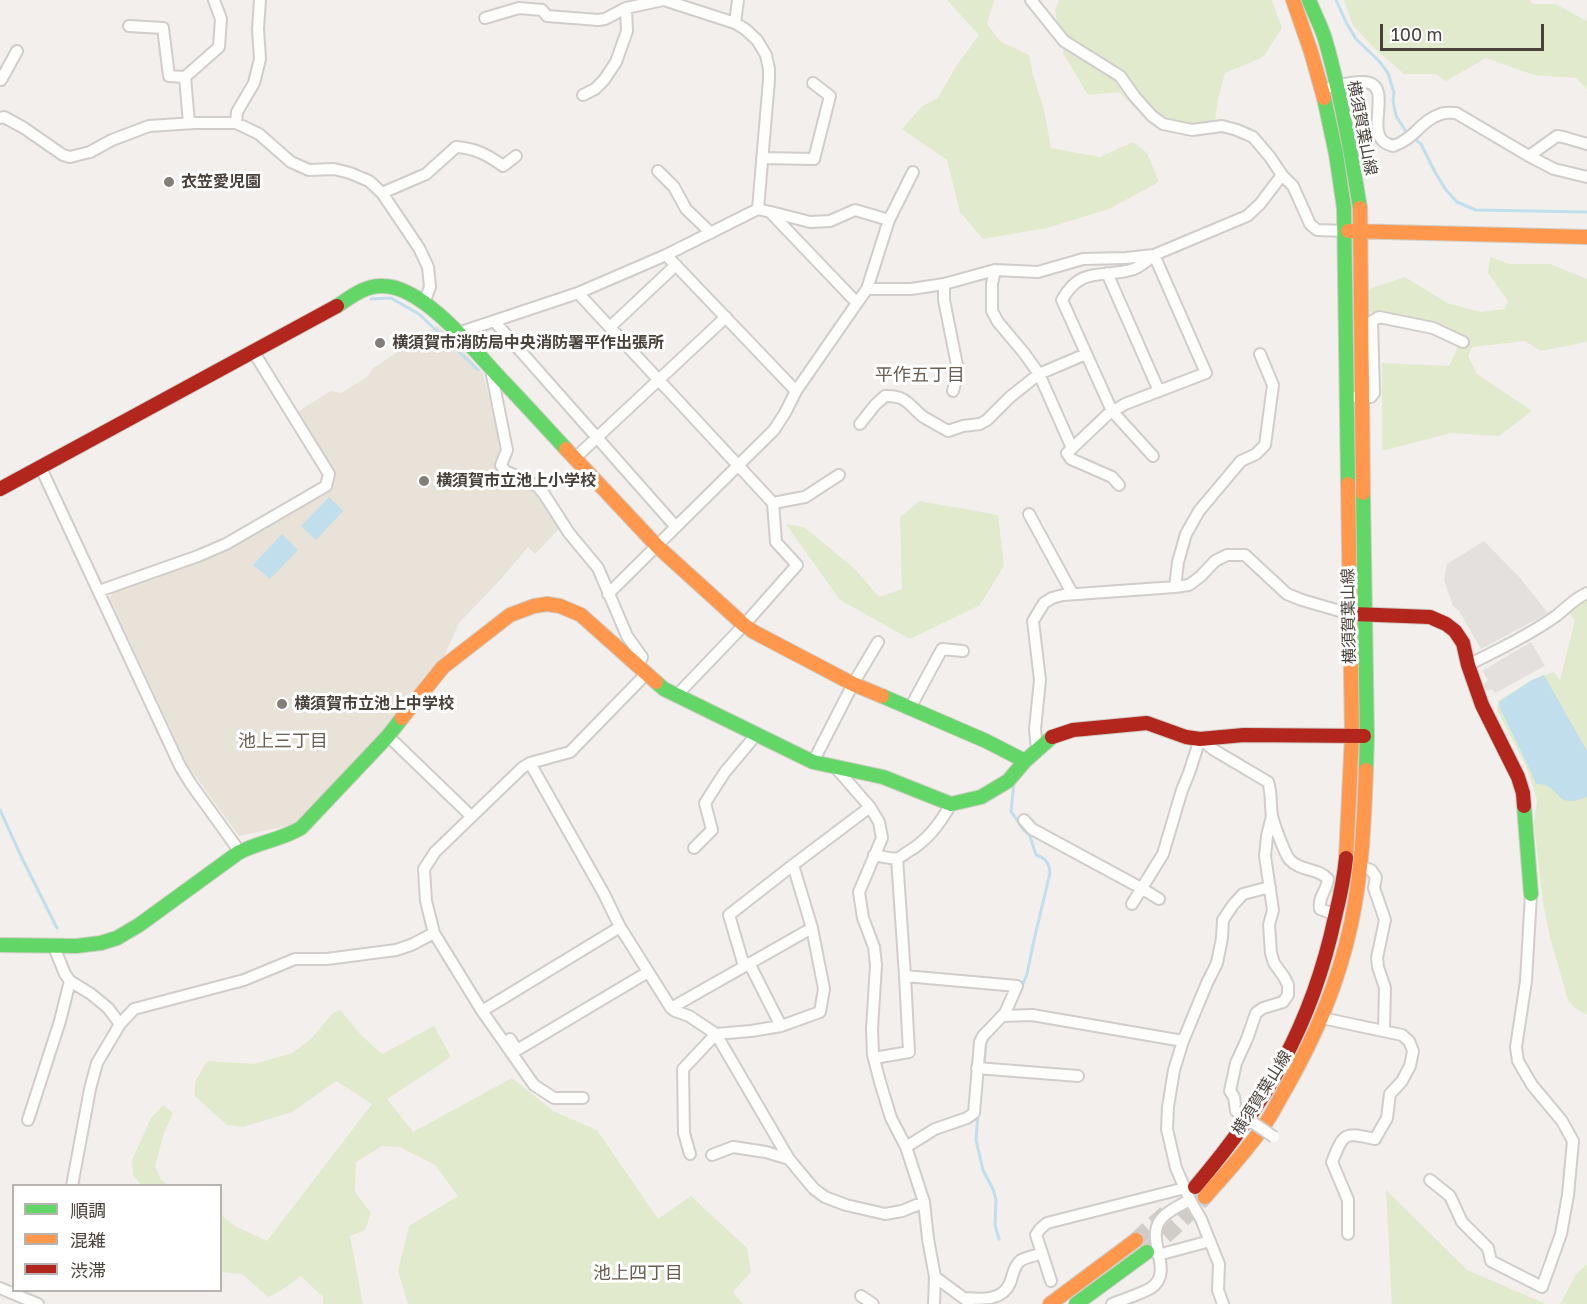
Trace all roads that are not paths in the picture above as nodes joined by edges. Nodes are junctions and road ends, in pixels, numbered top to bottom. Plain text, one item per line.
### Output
1 (214, 0) edge
2 (260, 0) edge
3 (663, 0) edge
4 (738, 0) edge
5 (1031, 0) edge
6 (1293, 0) edge
7 (1309, 0) edge
8 (626, 8) junction
9 (485, 18) dead end
10 (735, 23) junction
11 (129, 26) dead end
12 (17, 51) dead end
13 (185, 77) junction
14 (0, 80) edge
15 (813, 83) dead end
16 (1337, 86) junction
17 (1323, 89) junction
18 (583, 96) dead end
19 (0, 118) edge
20 (189, 123) junction
21 (236, 123) junction
22 (1587, 144) edge
23 (516, 156) dead end
24 (1529, 156) junction
25 (762, 158) junction
26 (658, 171) dead end
27 (913, 172) dead end
28 (1282, 175) junction
29 (1587, 177) edge
30 (382, 193) junction
31 (758, 209) junction
32 (770, 212) junction
33 (889, 220) junction
34 (1346, 231) junction
35 (1361, 231) junction
36 (711, 233) junction
37 (1587, 237) edge
38 (666, 255) junction
39 (1154, 255) junction
40 (676, 265) junction
41 (995, 270) junction
42 (1107, 273) junction
43 (944, 284) junction
44 (867, 290) junction
45 (579, 293) junction
46 (424, 303) junction
47 (857, 303) junction
48 (726, 317) junction
49 (494, 321) junction
50 (610, 327) junction
51 (458, 333) junction
52 (1463, 342) dead end
53 (253, 351) junction
54 (1086, 354) junction
55 (1260, 354) dead end
56 (490, 367) junction
57 (1039, 374) junction
58 (659, 380) junction
59 (796, 391) junction
60 (953, 391) dead end
61 (1159, 391) junction
62 (1354, 397) junction
63 (1112, 411) junction
64 (860, 424) dead end
65 (597, 438) junction
66 (1072, 448) junction
67 (1153, 456) dead end
68 (575, 458) junction
69 (738, 465) junction
70 (40, 466) junction
71 (839, 475) dead end
72 (1119, 485) dead end
73 (0, 489) edge
74 (773, 503) junction
75 (1029, 514) dead end
76 (676, 527) junction
77 (657, 546) junction
78 (1175, 587) junction
79 (99, 591) junction
80 (1072, 593) junction
81 (1587, 593) edge
82 (608, 594) junction
83 (1350, 614) junction
84 (1365, 614) junction
85 (744, 625) junction
86 (878, 642) dead end
87 (963, 651) dead end
88 (1468, 665) junction
89 (643, 669) junction
90 (853, 684) junction
91 (676, 696) junction
92 (910, 708) junction
93 (756, 735) junction
94 (388, 736) junction
95 (1352, 736) junction
96 (1367, 736) junction
97 (1200, 739) junction
98 (1037, 748) junction
99 (1025, 761) junction
100 (813, 762) junction
101 (530, 763) junction
102 (835, 767) junction
103 (951, 804) junction
104 (870, 807) junction
105 (471, 816) junction
106 (1272, 816) junction
107 (1024, 820) dead end
108 (693, 848) dead end
109 (240, 852) junction
110 (874, 855) junction
111 (897, 858) junction
112 (793, 865) junction
113 (1360, 866) junction
114 (1270, 887) junction
115 (1141, 888) junction
116 (1531, 894) joint
117 (1159, 899) dead end
118 (1132, 904) dead end
119 (1336, 915) junction
120 (620, 927) junction
121 (812, 928) junction
122 (434, 933) junction
123 (0, 945) edge
124 (54, 947) junction
125 (747, 964) junction
126 (648, 972) junction
127 (906, 976) junction
128 (70, 981) junction
129 (671, 1008) junction
130 (482, 1011) junction
131 (1002, 1016) junction
132 (1322, 1018) junction
133 (120, 1024) junction
134 (781, 1026) junction
135 (1384, 1030) junction
136 (716, 1034) junction
137 (501, 1038) junction
138 (1183, 1041) junction
139 (874, 1058) junction
140 (977, 1068) junction
141 (1078, 1076) dead end
142 (584, 1098) dead end
143 (28, 1119) dead end
144 (1279, 1140) dead end
145 (906, 1147) junction
146 (690, 1154) dead end
147 (712, 1155) dead end
148 (789, 1159) junction
149 (1430, 1180) dead end
150 (72, 1184) edge
151 (1194, 1193) junction
152 (924, 1202) junction
153 (1348, 1234) dead end
154 (1136, 1240) tunnel mouth
155 (1210, 1241) junction
156 (1042, 1253) junction
157 (1153, 1253) junction
158 (935, 1277) junction
159 (1051, 1281) dead end
160 (0, 1288) edge
161 (861, 1296) dead end
162 (968, 1301) edge
163 (34, 1303) edge
164 (873, 1304) edge
165 (934, 1304) edge
166 (1050, 1304) edge
167 (1076, 1304) edge
168 (1112, 1304) edge
169 (1223, 1304) edge

1 - 13 street
2 - 21 street
3 - 8 street
3 - 10 street
4 - 10 street
5 - 28 street
6 - 17 street, 横須賀葉山線
7 - 16 street, 横須賀葉山線
8 - 9 street
8 - 18 street
10 - 25 street
11 - 13 street
12 - 14 street
13 - 20 street
15 - 25 street
16 - 17 street
16 - 24 street
16 - 35 street, 横須賀葉山線
17 - 34 street, 横須賀葉山線
19 - 20 street
20 - 21 street
21 - 30 street
22 - 24 street
23 - 30 street
24 - 29 street
25 - 31 street
26 - 36 street
27 - 33 street
28 - 34 street
28 - 39 street
30 - 46 street
31 - 32 street
31 - 36 street
32 - 33 street
32 - 47 street
33 - 44 street
34 - 35 street
34 - 62 street, 横須賀葉山線
35 - 37 street
35 - 62 street, 横須賀葉山線
36 - 38 street
38 - 40 street
38 - 45 street
39 - 41 street
39 - 42 street
39 - 61 street
40 - 48 street
40 - 50 street
41 - 43 street
41 - 57 street
42 - 54 street
42 - 61 street
43 - 44 street
43 - 60 street
44 - 47 street
45 - 49 street
45 - 50 street
46 - 51 street
46 - 53 street
47 - 59 street
48 - 58 street
48 - 59 street
49 - 51 street
49 - 65 street
50 - 58 street
51 - 56 street
52 - 62 street
53 - 70 street
53 - 79 street
54 - 57 street
54 - 63 street
55 - 78 street
56 - 68 street
56 - 82 street
57 - 64 street
57 - 66 street
58 - 65 street
58 - 69 street
59 - 69 street
61 - 63 street
62 - 83 street, 横須賀葉山線
62 - 84 street, 横須賀葉山線
63 - 66 street
63 - 67 street
65 - 68 street
65 - 76 street
66 - 72 street
68 - 77 street
69 - 74 street
69 - 76 street
70 - 73 street
70 - 79 street
71 - 74 street
74 - 85 street
75 - 80 street
76 - 77 street
77 - 82 street
77 - 85 street
78 - 80 street
78 - 83 street
79 - 109 street
80 - 98 street
81 - 88 street
82 - 89 street
83 - 84 street
83 - 95 street, 横須賀葉山線
84 - 88 street
84 - 96 street, 横須賀葉山線
85 - 90 street
85 - 91 street
86 - 90 street
87 - 92 street
88 - 116 street
89 - 91 street
89 - 94 street
89 - 101 street
90 - 92 street
90 - 100 street
91 - 93 street
92 - 99 street
93 - 100 street
93 - 108 street
94 - 105 street
94 - 109 street
95 - 96 street
95 - 97 street
95 - 119 street, 横須賀葉山線
96 - 113 street, 横須賀葉山線
97 - 98 street
97 - 106 street
97 - 115 street
98 - 99 street
99 - 103 street
100 - 102 street
101 - 105 street
101 - 120 street
102 - 103 street
102 - 104 street
103 - 111 street
104 - 110 street
104 - 112 street
105 - 122 street
106 - 114 street
106 - 119 street
107 - 115 street
109 - 124 street
110 - 111 street
110 - 139 street
111 - 127 street
112 - 121 street
112 - 125 street
113 - 132 street, 横須賀葉山線
113 - 135 street
114 - 138 street
114 - 144 street, bridge
115 - 117 street
115 - 118 street
116 - 149 street
119 - 151 street, 横須賀葉山線
120 - 126 street
120 - 130 street
121 - 125 street
121 - 134 street
122 - 130 street
122 - 133 street
123 - 124 street
124 - 128 street
125 - 129 street
125 - 134 street
126 - 129 street
126 - 137 street
127 - 131 street
127 - 139 street
128 - 133 street
128 - 143 street
129 - 136 street
130 - 137 street
131 - 138 street
131 - 140 street
132 - 135 street
132 - 151 street, 横須賀葉山線
133 - 150 street
134 - 136 street
135 - 153 street
136 - 146 street
136 - 148 street
137 - 142 street
138 - 151 street
139 - 145 street
140 - 141 street
140 - 145 street
145 - 152 street
147 - 148 street
148 - 152 street
151 - 155 street
151 - 156 street
151 - 157 street
152 - 158 street
154 - 166 street
155 - 157 street
155 - 169 street
156 - 159 street
156 - 162 street
157 - 167 street
157 - 168 street
158 - 162 street
158 - 165 street
160 - 163 street
161 - 164 street

